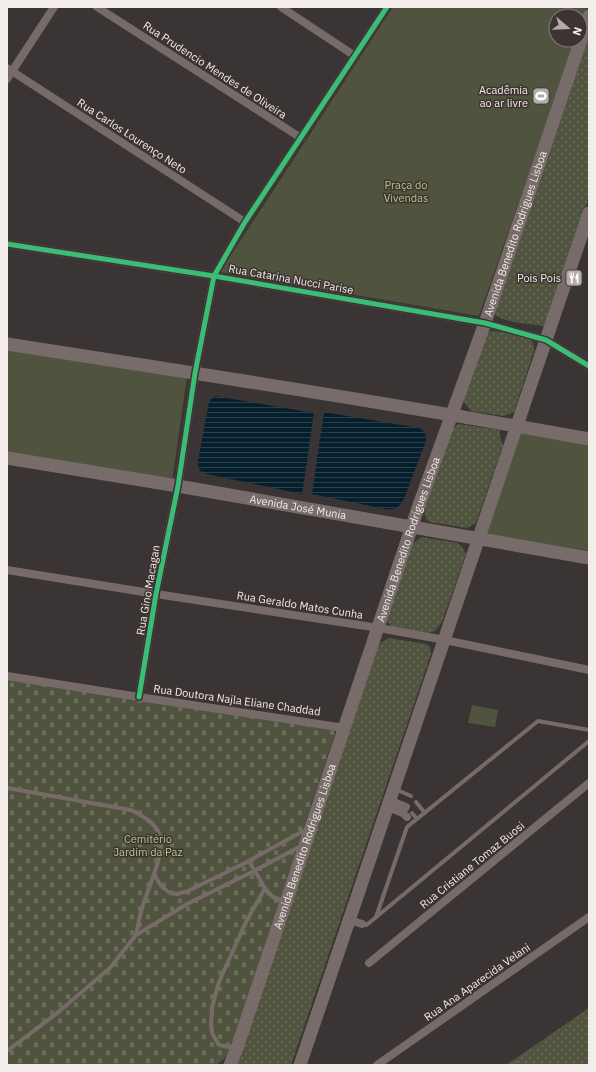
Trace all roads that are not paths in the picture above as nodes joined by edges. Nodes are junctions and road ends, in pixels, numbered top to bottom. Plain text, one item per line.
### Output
1 (54, 7) edge
2 (97, 7) edge
3 (281, 7) edge
4 (387, 7) edge
5 (589, 16) edge
6 (355, 56) junction
7 (10, 70) edge
8 (7, 79) edge
9 (300, 138) junction
10 (589, 214) edge
11 (245, 222) junction
12 (7, 244) edge
13 (214, 276) junction
14 (485, 323) junction
15 (546, 340) junction
16 (7, 344) edge
17 (589, 366) edge
18 (195, 373) junction
19 (452, 414) junction
20 (517, 426) junction
21 (589, 439) edge
22 (7, 458) edge
23 (178, 486) junction
24 (412, 527) junction
25 (479, 539) junction
26 (589, 558) edge
27 (7, 570) edge
28 (156, 594) junction
29 (379, 628) junction
30 (445, 640) junction
31 (589, 670) edge
32 (7, 676) edge
33 (139, 697) junction
34 (345, 728) junction
35 (589, 730) edge
36 (589, 741) edge
37 (589, 784) edge
38 (7, 788) edge
39 (411, 796) dead end
40 (391, 799) junction
41 (416, 802) dead end
42 (425, 813) junction
43 (409, 815) junction
44 (417, 819) junction
45 (312, 827) junction
46 (306, 844) junction
47 (249, 861) junction
48 (254, 871) junction
49 (154, 875) junction
50 (265, 888) junction
51 (382, 899) junction
52 (287, 902) junction
53 (391, 904) junction
54 (376, 917) junction
55 (589, 917) edge
56 (356, 922) junction
57 (136, 935) junction
58 (368, 963) dead end
59 (237, 1048) junction
60 (7, 1051) edge
61 (230, 1064) edge
62 (300, 1065) edge
63 (377, 1065) edge

1 - 7 street
2 - 9 street, Rua Prudencio Mendes de Oliveira
3 - 6 street
4 - 6 street, Rua Gino Macagan
5 - 14 main road, Avenida Benedito Rodrigues Lisboa
6 - 9 street, Rua Gino Macagan
7 - 8 street
7 - 11 street, Rua Carlos Lourenço Neto
9 - 11 street, Rua Gino Macagan
10 - 15 main road
11 - 13 street, Rua Gino Macagan
12 - 13 street, Rua Catarina Nucci Parise
13 - 14 street, Rua Catarina Nucci Parise
13 - 18 street, Rua Gino Macagan
14 - 15 street, Rua Catarina Nucci Parise
14 - 19 main road, Avenida Benedito Rodrigues Lisboa
15 - 17 street, Rua Catarina Nucci Parise
15 - 20 main road
16 - 18 main road
18 - 19 main road
18 - 23 street, Rua Gino Macagan
19 - 20 main road
19 - 24 main road, Avenida Benedito Rodrigues Lisboa
20 - 21 main road
20 - 25 main road
22 - 23 main road, Avenida José Munia
23 - 24 main road, Avenida José Munia
23 - 28 street, Rua Gino Macagan
24 - 25 main road, Avenida José Munia
24 - 29 main road, Avenida Benedito Rodrigues Lisboa
25 - 26 main road, Avenida José Munia
25 - 30 main road
27 - 28 street, Rua Geraldo Matos Cunha
28 - 29 street, Rua Geraldo Matos Cunha
28 - 33 street, Rua Gino Macagan
29 - 30 street, Rua Geraldo Matos Cunha
29 - 34 main road, Avenida Benedito Rodrigues Lisboa
30 - 31 street, Rua Geraldo Matos Cunha
30 - 40 main road
32 - 33 street, Rua Doutora Najla Eliane Chaddad
33 - 34 street, Rua Doutora Najla Eliane Chaddad
34 - 45 main road, Avenida Benedito Rodrigues Lisboa
35 - 42 lane
36 - 53 lane
37 - 58 street, Rua Cristiane Tomaz Buosi
38 - 49 lane
39 - 40 lane
40 - 43 street
40 - 56 main road
41 - 42 lane
42 - 44 lane
43 - 44 lane
43 - 44 lane
43 - 51 lane
45 - 46 main road, Avenida Benedito Rodrigues Lisboa
45 - 47 lane
46 - 48 lane
46 - 52 main road, Avenida Benedito Rodrigues Lisboa
47 - 48 lane
47 - 49 lane
48 - 50 lane
48 - 57 lane
49 - 57 lane
50 - 52 lane
50 - 59 lane
51 - 53 lane
51 - 54 lane
52 - 59 main road, Avenida Benedito Rodrigues Lisboa
53 - 54 lane
54 - 56 lane
55 - 63 street, Rua Ana Aparecida Velani
56 - 62 main road
57 - 60 lane
59 - 61 main road, Avenida Benedito Rodrigues Lisboa

